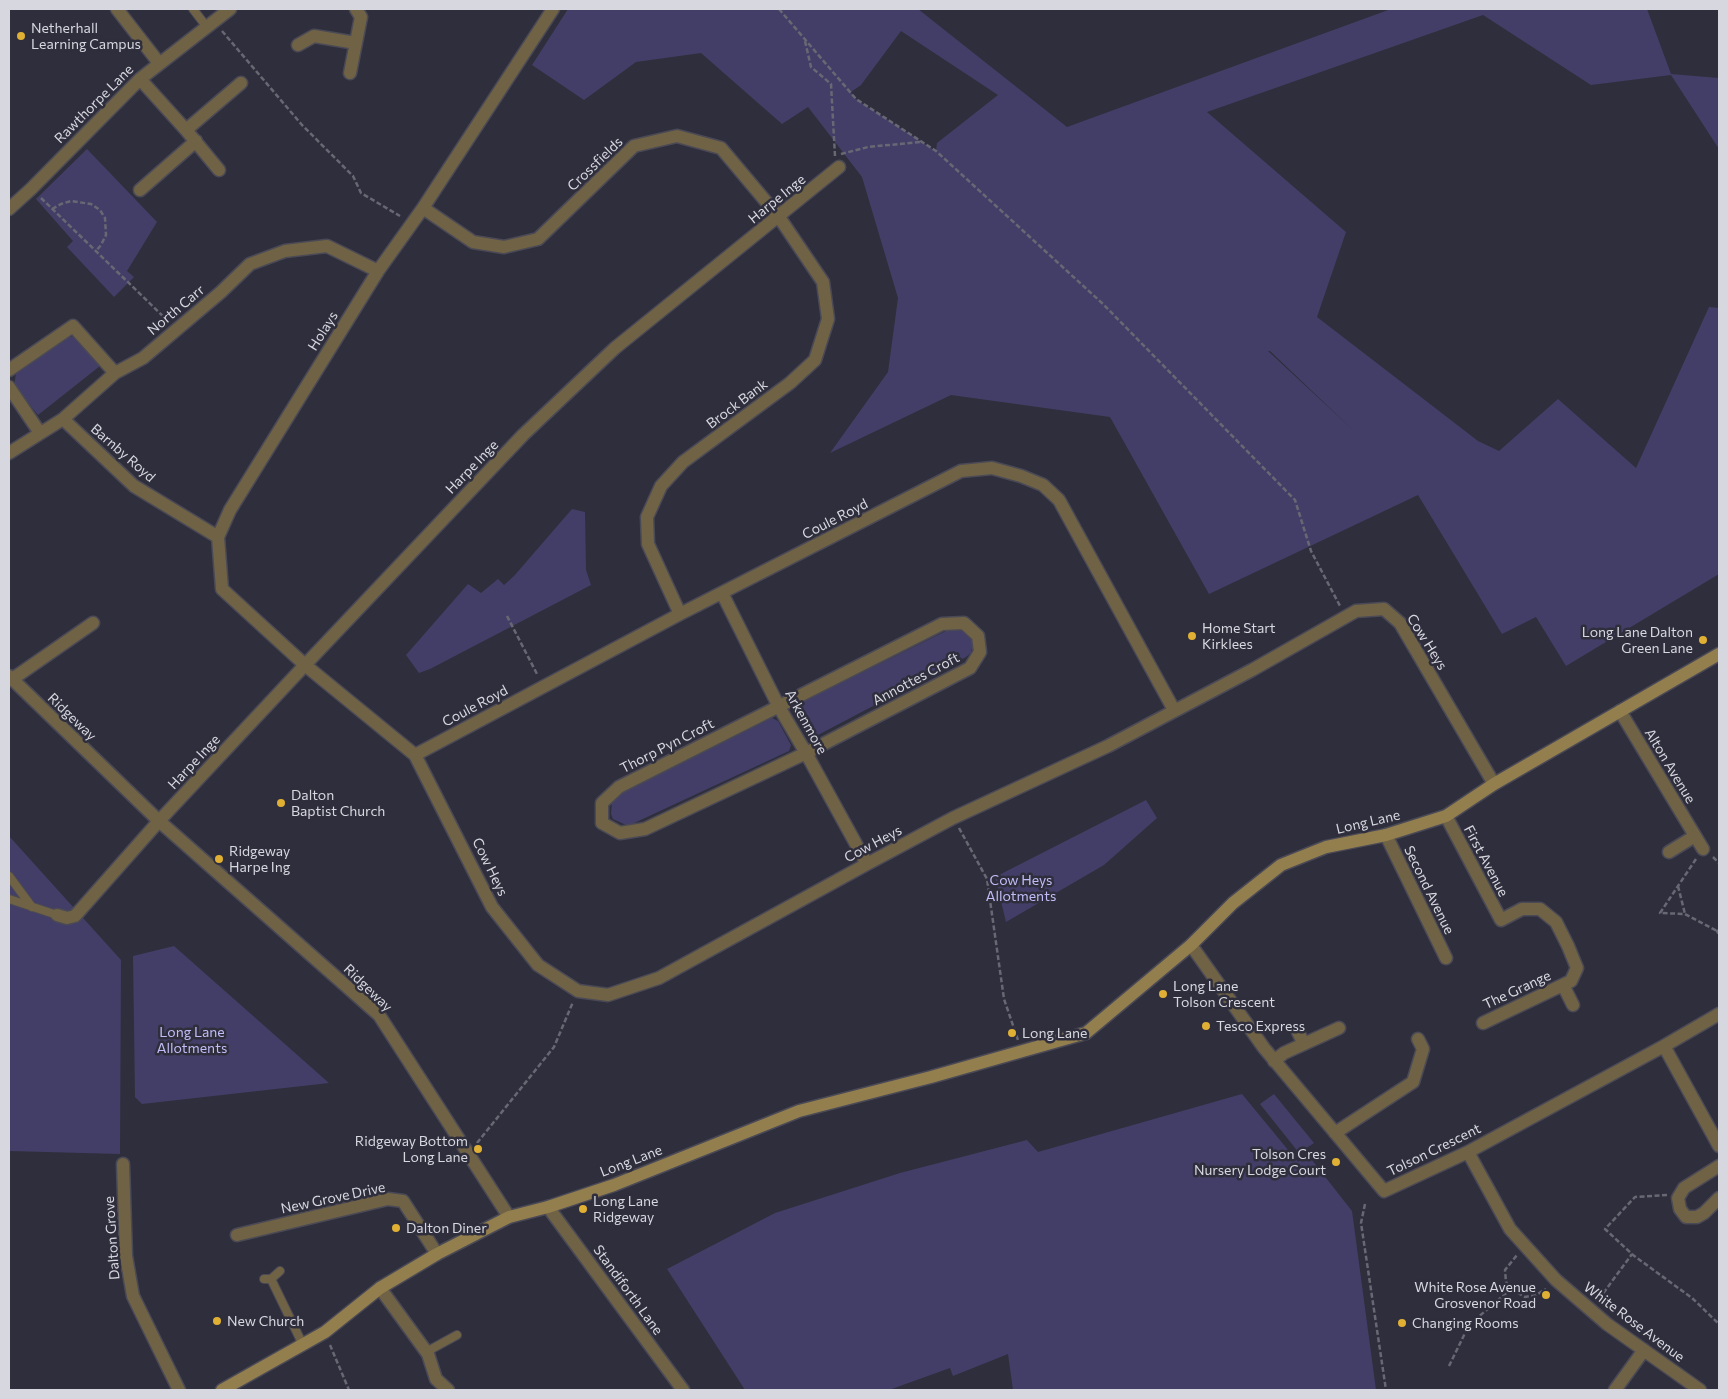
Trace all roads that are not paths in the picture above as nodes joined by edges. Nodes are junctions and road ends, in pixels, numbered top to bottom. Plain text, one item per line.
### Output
1 (117, 9) edge
2 (193, 9) edge
3 (230, 9) edge
4 (356, 9) edge
5 (553, 9) edge
6 (210, 23) junction
7 (356, 43) junction
8 (298, 45) dead end
9 (159, 62) junction
10 (350, 73) dead end
11 (140, 78) junction
12 (241, 83) dead end
13 (186, 130) junction
14 (196, 141) junction
15 (837, 161) road end
16 (219, 170) dead end
17 (140, 190) dead end
18 (423, 208) junction
19 (9, 209) edge
20 (779, 217) junction
21 (378, 271) junction
22 (9, 370) edge
23 (115, 373) junction
24 (9, 387) edge
25 (63, 419) junction
26 (40, 433) junction
27 (9, 453) edge
28 (218, 537) junction
29 (722, 593) junction
30 (680, 614) junction
31 (94, 623) dead end
32 (1719, 654) edge
33 (305, 665) junction
34 (10, 678) edge
35 (779, 707) junction
36 (1174, 710) junction
37 (1620, 711) junction
38 (806, 753) junction
39 (415, 755) junction
40 (1494, 784) junction
41 (1446, 816) junction
42 (159, 821) junction
43 (1386, 835) junction
44 (1695, 836) junction
45 (1703, 849) road end
46 (1669, 852) dead end
47 (866, 864) junction
48 (9, 876) edge
49 (9, 899) edge
50 (32, 907) junction
51 (57, 915) joint
52 (1500, 920) joint
53 (1190, 945) junction
54 (1446, 958) dead end
55 (1563, 985) junction
56 (1573, 1005) dead end
57 (1719, 1014) edge
58 (1483, 1023) dead end
59 (1339, 1028) dead end
60 (1298, 1032) dead end
61 (1418, 1039) dead end
62 (1304, 1044) junction
63 (1664, 1046) junction
64 (1274, 1060) junction
65 (1335, 1134) junction
66 (1719, 1146) edge
67 (1468, 1152) junction
68 (123, 1164) dead end
69 (1719, 1166) edge
70 (1719, 1198) edge
71 (548, 1207) junction
72 (509, 1217) junction
73 (237, 1235) dead end
74 (437, 1254) junction
75 (280, 1271) dead end
76 (380, 1288) junction
77 (457, 1335) dead end
78 (303, 1344) junction
79 (1644, 1350) junction
80 (426, 1352) junction
81 (179, 1390) edge
82 (222, 1390) edge
83 (448, 1390) edge
84 (683, 1390) edge
85 (1615, 1390) edge
86 (1700, 1390) edge

1 - 9 street
2 - 6 lane
3 - 6 street, Rawthorpe Lane
4 - 7 street
5 - 18 street, Holays
6 - 9 street, Rawthorpe Lane
7 - 8 street
7 - 10 street
9 - 11 street, Rawthorpe Lane
11 - 13 street
11 - 19 street, Rawthorpe Lane
12 - 13 street
13 - 14 street
14 - 16 street
14 - 17 street
15 - 20 street, Harpe Inge
18 - 20 street, Crossfields
18 - 21 street, Holays
20 - 30 street, Brock Bank
20 - 33 street, Harpe Inge
21 - 23 street, North Carr
21 - 28 street, Holays
22 - 23 street
23 - 25 street, North Carr
24 - 26 street
25 - 26 street, North Carr
25 - 28 street, Barnby Royd
26 - 27 street, North Carr
28 - 33 street, Holays
29 - 30 street, Coule Royd
29 - 35 street, Arkenmore
29 - 36 street, Coule Royd
30 - 39 street, Coule Royd
31 - 34 street
32 - 37 street, Long Lane
33 - 39 street, Cow Heys
33 - 42 street, Harpe Inge
34 - 42 street, Ridgeway
35 - 38 street, Arkenmore
35 - 38 street, Annottes Croft
35 - 38 street, Thorp Pyn Croft
36 - 40 street, Cow Heys
36 - 47 street, Cow Heys
37 - 40 street, Long Lane
37 - 44 street, Alton Avenue
38 - 47 street, Arkenmore
39 - 47 street, Cow Heys
40 - 41 street, Long Lane
41 - 43 street, Long Lane
41 - 52 street, First Avenue
42 - 51 street
42 - 72 street, Ridgeway
43 - 53 street, Long Lane
43 - 54 street, Second Avenue
44 - 45 street, Alton Avenue
44 - 46 street
48 - 50 lane
49 - 50 lane
50 - 51 lane
52 - 55 street, The Grange
53 - 64 street, Tolson Crescent
53 - 71 street, Long Lane
55 - 56 street, The Grange
55 - 58 street, The Grange
57 - 63 street, Tolson Crescent
59 - 62 street
60 - 62 street
61 - 65 street
62 - 64 street
63 - 66 street
63 - 67 street, Tolson Crescent
64 - 65 street, Tolson Crescent
65 - 67 street, Tolson Crescent
67 - 79 street, White Rose Avenue
68 - 81 street, Dalton Grove
69 - 70 street
71 - 72 street, Long Lane
71 - 84 street, Standiforth Lane
72 - 74 street, Long Lane
73 - 74 street, New Grove Drive
74 - 76 street, Long Lane
75 - 78 lane
76 - 78 street, Long Lane
76 - 80 street
77 - 80 lane
78 - 82 street, Long Lane
79 - 85 street
79 - 86 street, White Rose Avenue
80 - 83 street

